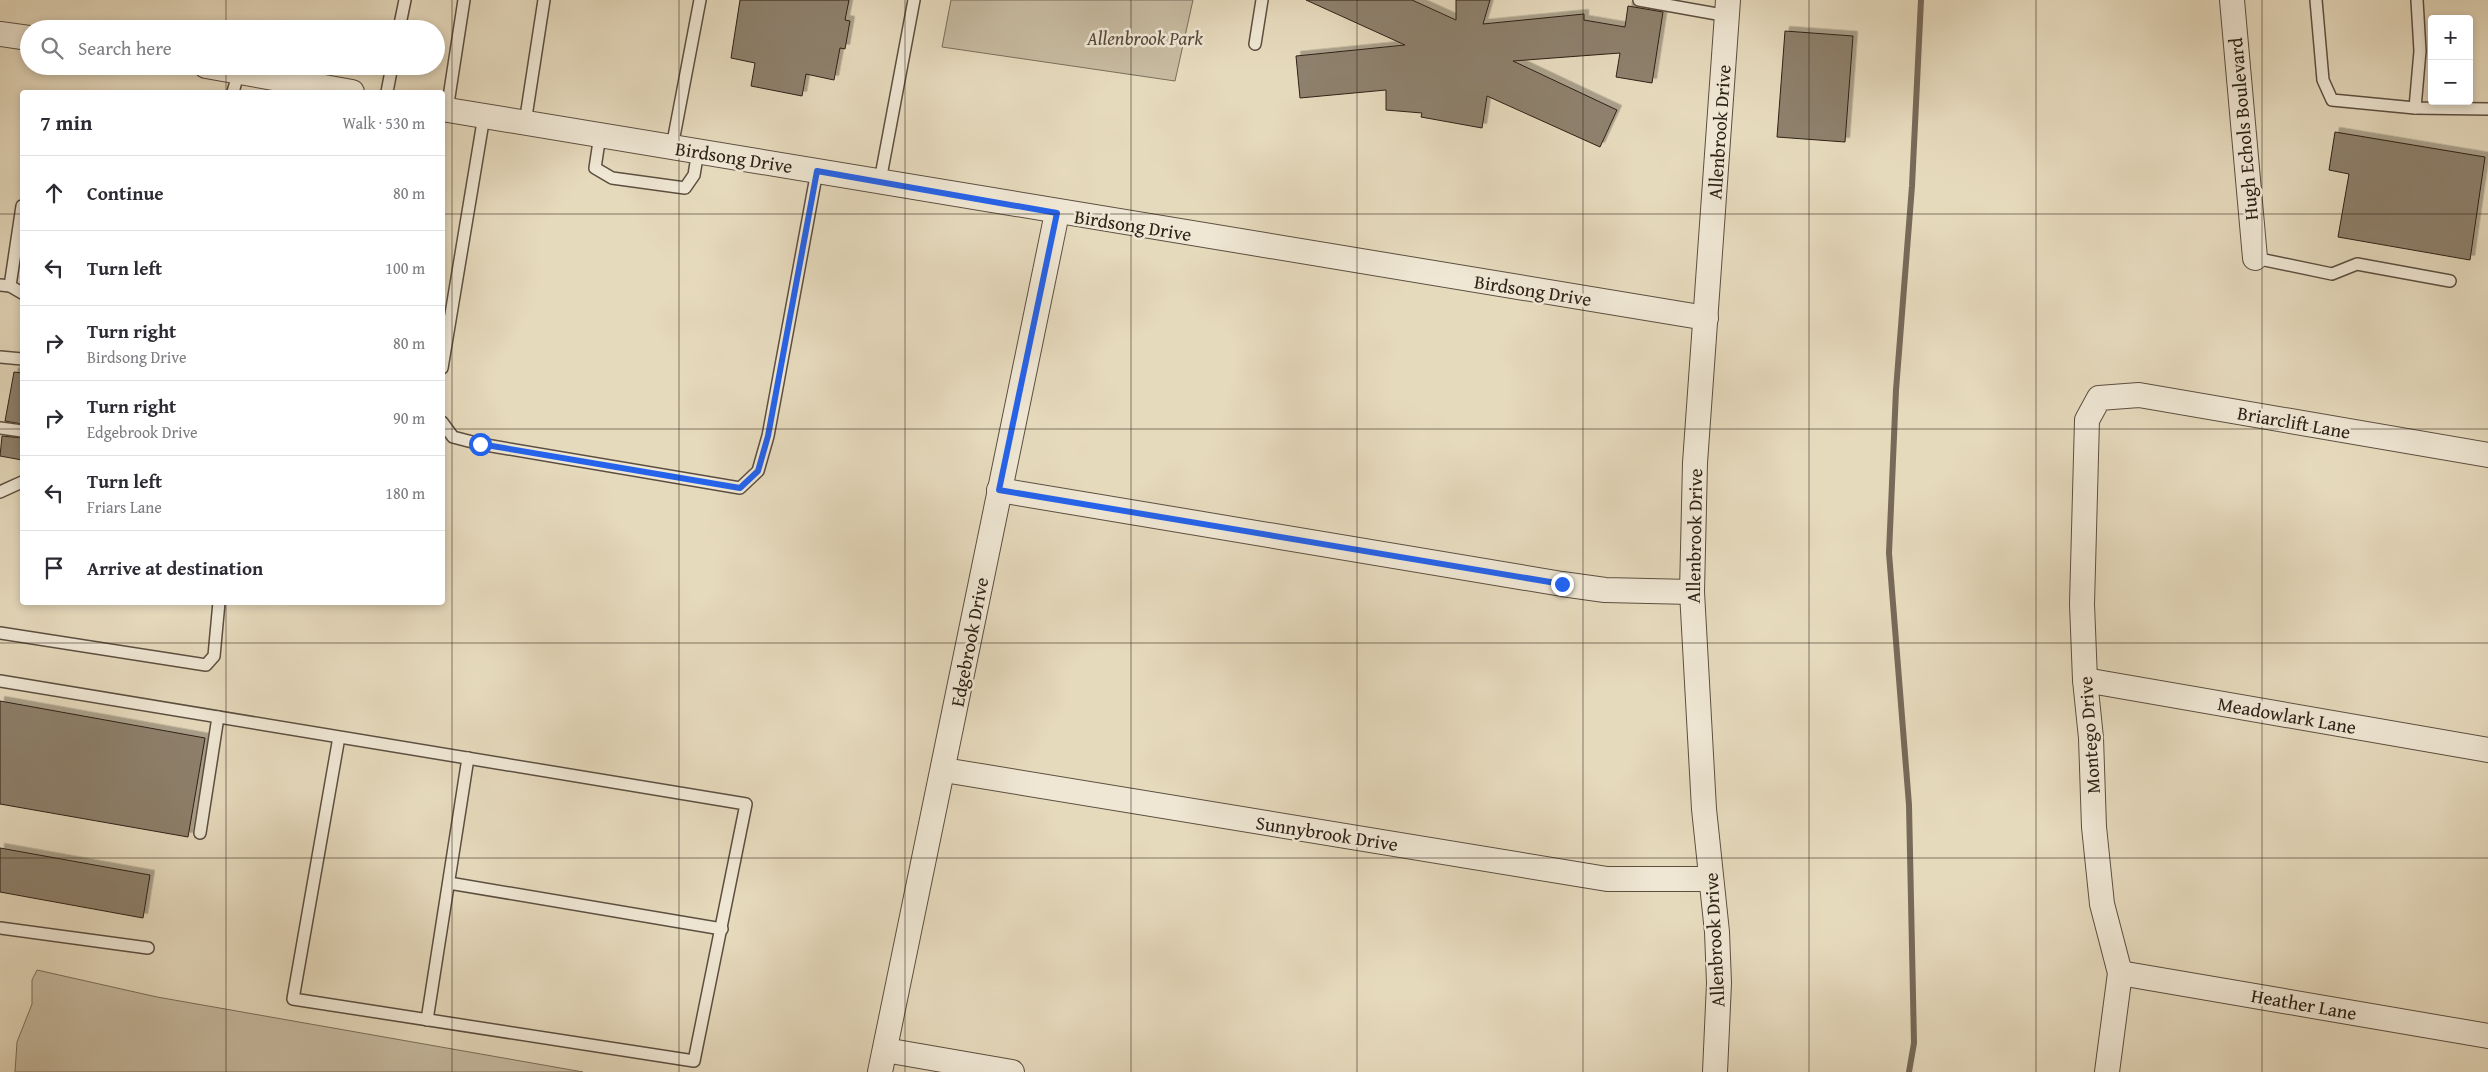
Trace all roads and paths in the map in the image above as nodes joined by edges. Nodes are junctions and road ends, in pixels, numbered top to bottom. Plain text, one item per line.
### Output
1 (404, 0) edge
2 (464, 0) edge
3 (544, 0) edge
4 (700, 0) edge
5 (914, 0) edge
6 (1262, 0) edge
7 (1638, 0) edge
8 (2232, 0) edge
9 (2316, 0) edge
10 (2416, 0) edge
11 (1728, 8) edge
12 (401, 20) edge
13 (0, 34) edge
14 (20, 37) edge
15 (1255, 44) dead end
16 (223, 75) edge
17 (390, 75) edge
18 (236, 82) edge
19 (280, 86) edge
20 (328, 90) edge
21 (387, 90) edge
22 (2415, 108) junction
23 (445, 109) edge
24 (2488, 109) edge
25 (484, 116) junction
26 (525, 123) junction
27 (600, 135) junction
28 (672, 147) junction
29 (698, 151) junction
30 (817, 171) junction
31 (880, 182) junction
32 (1057, 213) junction
33 (20, 215) edge
34 (2255, 258) joint
35 (2450, 281) dead end
36 (5, 286) edge
37 (20, 292) edge
38 (1706, 318) junction
39 (445, 350) edge
40 (0, 357) edge
41 (20, 359) edge
42 (2099, 398) joint
43 (445, 426) edge
44 (0, 428) edge
45 (20, 431) edge
46 (2488, 455) edge
47 (20, 483) edge
48 (999, 490) junction
49 (0, 492) edge
50 (1692, 592) junction
51 (219, 605) edge
52 (0, 632) edge
53 (2085, 680) junction
54 (0, 681) edge
55 (218, 717) junction
56 (339, 737) junction
57 (2488, 750) edge
58 (468, 758) junction
59 (944, 770) junction
60 (200, 833) dead end
61 (1711, 879) junction
62 (449, 883) junction
63 (0, 928) edge
64 (722, 929) junction
65 (148, 948) dead end
66 (2120, 973) junction
67 (427, 1020) junction
68 (2488, 1036) edge
69 (883, 1061) edge
70 (1012, 1072) edge
71 (1715, 1072) edge
72 (2107, 1072) edge

1 - 12 lane
2 - 23 lane
3 - 26 lane
4 - 28 lane
5 - 31 lane
6 - 15 lane
7 - 11 lane
8 - 34 street, Hugh Echols Boulevard
9 - 22 lane
10 - 22 lane
11 - 38 street, Allenbrook Drive
13 - 14 street
16 - 18 street
17 - 21 lane
18 - 19 street
19 - 20 street
22 - 24 lane
23 - 25 street, Birdsong Drive
25 - 26 street, Birdsong Drive
25 - 39 lane
26 - 27 street, Birdsong Drive
27 - 28 street, Birdsong Drive
27 - 29 lane
28 - 29 street, Birdsong Drive
29 - 30 street, Birdsong Drive
30 - 31 street, Birdsong Drive
30 - 43 lane
31 - 32 street, Birdsong Drive
32 - 38 street, Birdsong Drive
32 - 48 street, Edgebrook Drive
33 - 36 lane
34 - 35 lane
36 - 37 lane
38 - 50 street, Allenbrook Drive
40 - 41 lane
42 - 46 street, Briarclift Lane
42 - 53 street, Montego Drive
44 - 45 lane
47 - 49 lane
48 - 50 street
48 - 59 street, Edgebrook Drive
50 - 61 street, Allenbrook Drive
51 - 52 lane
53 - 57 street, Meadowlark Lane
53 - 66 street, Montego Drive
54 - 55 lane
55 - 56 lane
55 - 60 lane
56 - 58 lane
56 - 67 lane
58 - 62 lane
58 - 64 lane
59 - 61 street, Sunnybrook Drive
59 - 69 street, Edgebrook Drive
61 - 71 street, Allenbrook Drive
62 - 64 lane
62 - 67 lane
63 - 65 lane
64 - 67 lane
66 - 68 street, Heather Lane
66 - 72 street, Montego Drive
69 - 70 street

